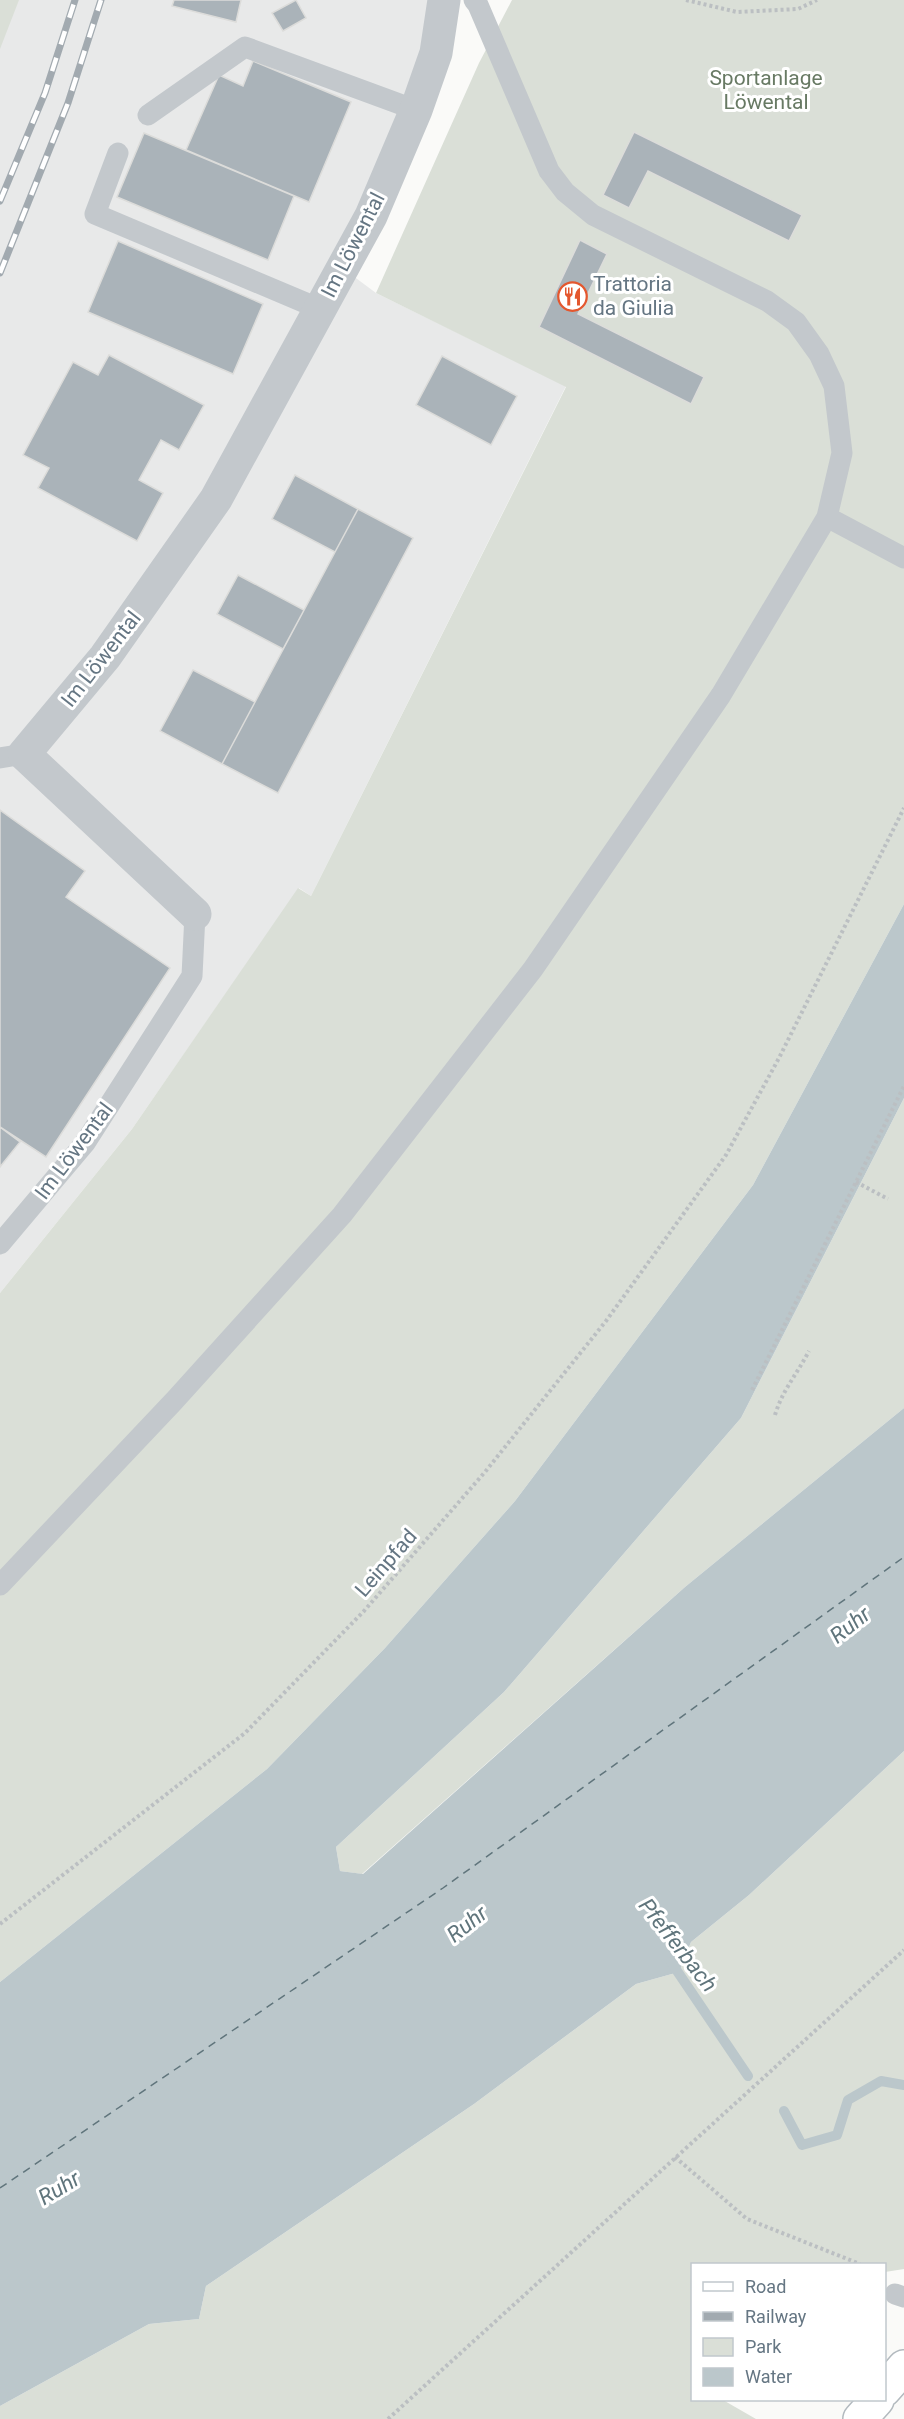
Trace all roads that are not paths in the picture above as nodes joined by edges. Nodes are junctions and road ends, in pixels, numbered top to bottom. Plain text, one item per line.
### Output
1 (444, 0) edge
2 (474, 0) edge
3 (416, 110) junction
4 (148, 115) dead end
5 (118, 153) dead end
6 (320, 309) junction
7 (827, 517) junction
8 (904, 558) edge
9 (12, 756) edge
10 (195, 914) joint
11 (0, 1244) edge
12 (0, 1585) edge
13 (904, 2367) edge
14 (886, 2389) edge
15 (876, 2401) edge
16 (860, 2419) edge

1 - 3 street, Im Löwental
2 - 7 lane
3 - 4 lane
3 - 6 street, Im Löwental
5 - 6 lane
6 - 9 street, Im Löwental
7 - 8 lane
7 - 12 lane
9 - 10 street, Im Löwental
10 - 11 lane, Im Löwental
13 - 14 main road
15 - 16 main road

